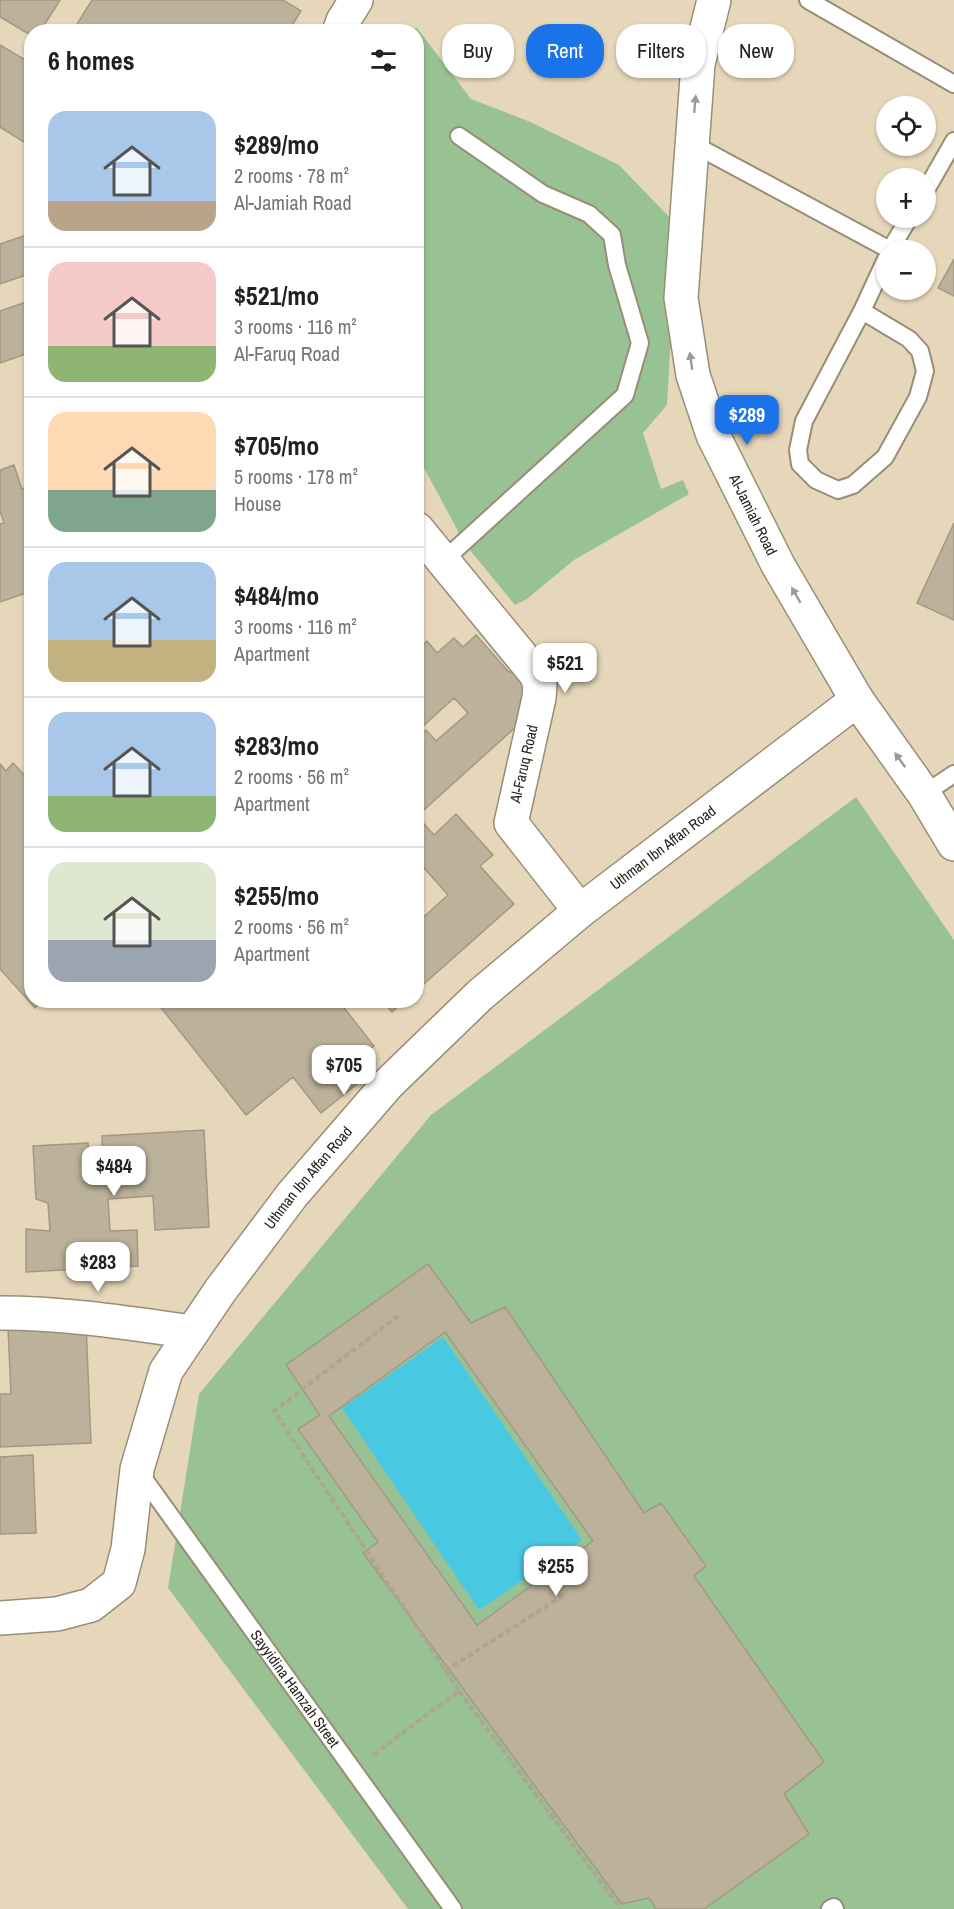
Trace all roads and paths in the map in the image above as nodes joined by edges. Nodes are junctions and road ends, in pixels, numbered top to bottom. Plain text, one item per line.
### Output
1 (356, 0) edge
2 (714, 0) edge
3 (808, 0) edge
4 (342, 24) edge
5 (954, 84) edge
6 (459, 136) dead end
7 (954, 141) edge
8 (692, 143) junction
9 (936, 172) edge
10 (903, 228) edge
11 (876, 281) edge
12 (862, 311) junction
13 (424, 538) edge
14 (443, 561) junction
15 (857, 700) junction
16 (954, 774) edge
17 (924, 794) junction
18 (954, 844) edge
19 (580, 910) junction
20 (0, 1313) edge
21 (398, 1316) dead end
22 (192, 1332) junction
23 (137, 1469) junction
24 (567, 1593) dead end
25 (0, 1618) edge
26 (445, 1671) junction
27 (459, 1691) junction
28 (353, 1769) junction
29 (453, 1909) edge
30 (621, 1909) edge
31 (830, 1909) edge
32 (835, 1909) edge

1 - 4 street
8 -> 2 street, Al-Jamiah Road
3 - 5 lane
6 - 14 lane
7 - 9 lane
8 - 10 lane
15 -> 8 street, Al-Jamiah Road
11 - 12 lane
12 - 12 lane
13 - 14 street, Al-Faruq Road
14 - 19 street, Al-Faruq Road
17 -> 15 street, Al-Jamiah Road
15 - 19 street, Uthman Ibn Affan Road
16 - 17 lane
17 - 18 street, Al-Jamiah Road
19 - 22 street, Uthman Ibn Affan Road
20 - 22 street
21 - 26 path
22 - 23 street, Uthman Ibn Affan Road
23 - 25 street, Uthman Ibn Affan Road
23 - 28 lane, Sayyidina Hamzah Street
24 - 26 path
26 - 27 path
27 - 28 path
27 - 30 path
28 - 29 lane, Sayyidina Hamzah Street
31 - 32 lane

